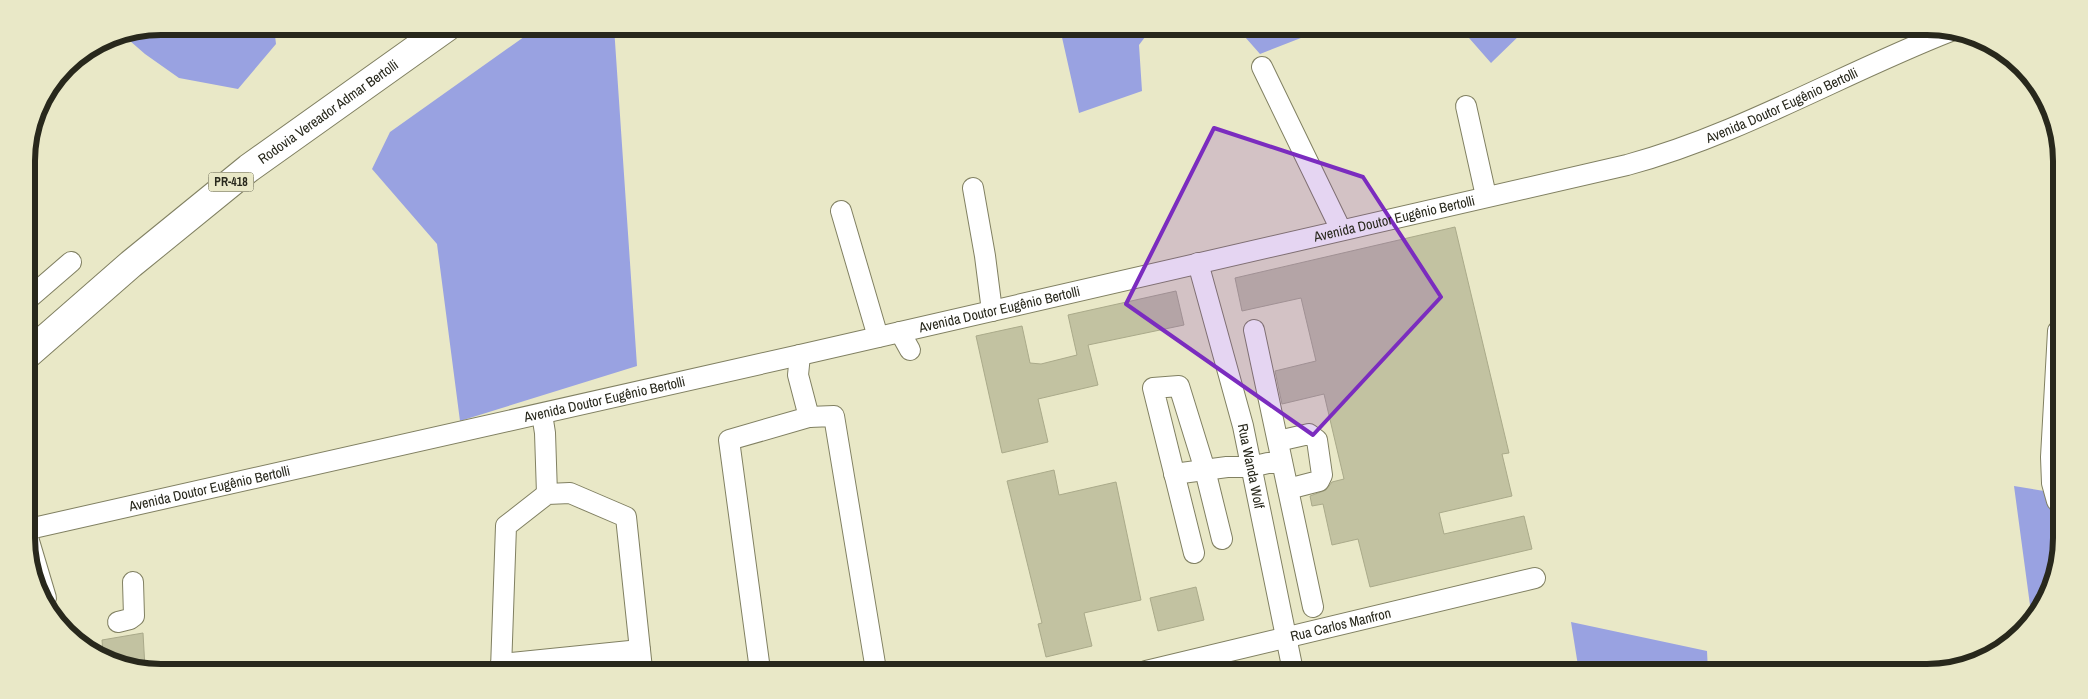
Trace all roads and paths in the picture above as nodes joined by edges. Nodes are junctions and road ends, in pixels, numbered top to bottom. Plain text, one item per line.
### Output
1 (437, 35) edge
2 (1939, 36) edge
3 (1262, 67) dead end
4 (1466, 106) dead end
5 (973, 188) dead end
6 (1486, 196) junction
7 (841, 211) dead end
8 (1341, 230) junction
9 (71, 262) dead end
10 (1198, 263) junction
11 (35, 293) edge
12 (992, 311) junction
13 (1254, 330) dead end
14 (900, 332) junction
15 (878, 337) junction
16 (35, 348) edge
17 (910, 350) dead end
18 (800, 355) junction
19 (542, 414) junction
20 (809, 417) junction
21 (2053, 421) edge
22 (1278, 440) junction
23 (1282, 463) junction
24 (1251, 467) junction
25 (1205, 470) junction
26 (1174, 474) junction
27 (2053, 487) edge
28 (1288, 489) junction
29 (547, 494) junction
30 (35, 527) edge
31 (1222, 539) dead end
32 (1194, 553) dead end
33 (1535, 578) dead end
34 (133, 582) dead end
35 (1313, 607) dead end
36 (118, 622) dead end
37 (1286, 637) junction
38 (641, 660) edge
39 (501, 664) edge
40 (548, 664) edge
41 (759, 664) edge
42 (875, 664) edge
43 (1171, 664) edge
44 (1292, 664) edge

1 - 16 highway, Rodovia Vereador Admar Bertolli / PR-418
2 - 6 street, Avenida Doutor Eugênio Bertolli
3 - 8 street
4 - 6 street
5 - 12 street
6 - 8 street, Avenida Doutor Eugênio Bertolli
7 - 15 street
8 - 10 street, Avenida Doutor Eugênio Bertolli
9 - 11 street
10 - 12 street, Avenida Doutor Eugênio Bertolli
10 - 24 street, Rua Wanda Wolf
12 - 14 street, Avenida Doutor Eugênio Bertolli
13 - 22 street
14 - 15 street, Avenida Doutor Eugênio Bertolli
14 - 17 street
15 - 18 street, Avenida Doutor Eugênio Bertolli
18 - 19 street, Avenida Doutor Eugênio Bertolli
18 - 20 street
19 - 29 street
19 - 30 street, Avenida Doutor Eugênio Bertolli
20 - 41 street
20 - 42 street
21 - 27 street
22 - 23 street
22 - 28 street
23 - 24 street
23 - 28 street
24 - 25 street
24 - 37 street, Rua Wanda Wolf
25 - 26 street
25 - 26 street
25 - 31 street
26 - 32 street
28 - 35 street
29 - 38 street
29 - 39 street
33 - 37 street, Rua Carlos Manfron
34 - 36 street
37 - 43 street, Rua Carlos Manfron
37 - 44 street, Rua Wanda Wolf
38 - 40 street

